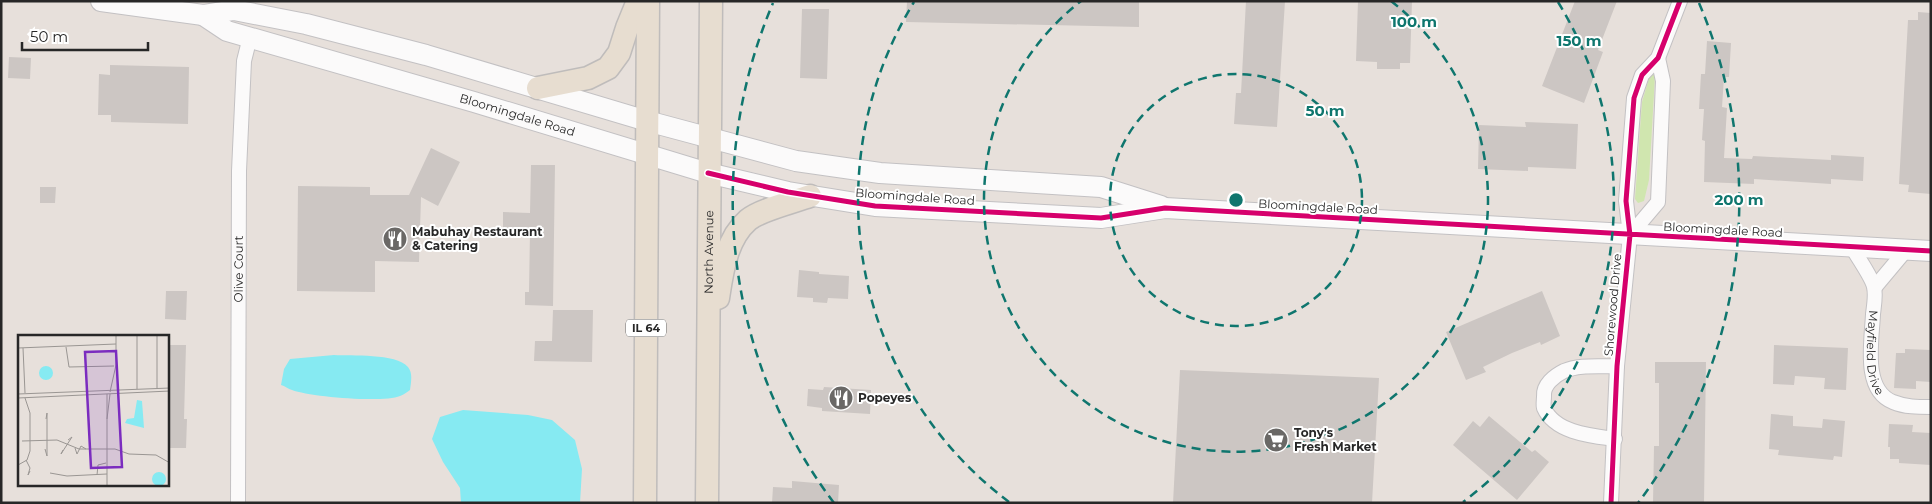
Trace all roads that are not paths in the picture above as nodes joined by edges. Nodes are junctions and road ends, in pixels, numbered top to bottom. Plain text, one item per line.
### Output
1 (101, 1) edge
2 (638, 1) edge
3 (648, 1) edge
4 (711, 1) edge
5 (1680, 1) edge
6 (203, 15) junction
7 (250, 36) junction
8 (1658, 58) junction
9 (538, 88) junction
10 (647, 121) junction
11 (709, 137) junction
12 (647, 154) junction
13 (708, 174) junction
14 (810, 196) junction
15 (1165, 208) junction
16 (1630, 234) junction
17 (1852, 247) junction
18 (1906, 250) junction
19 (1931, 251) edge
20 (1875, 287) junction
21 (708, 356) junction
22 (1617, 366) junction
23 (1931, 407) edge
24 (1615, 439) junction
25 (238, 503) edge
26 (645, 503) edge
27 (707, 503) edge
28 (1611, 503) edge

1 - 6 street, Bloomingdale Road
2 - 9 main road
3 - 10 main road, IL 64
4 - 11 main road, North Avenue
5 - 8 street, Shorewood Drive
6 - 7 street, Bloomingdale Road
6 - 9 street, Bloomingdale Road
7 - 12 street, Bloomingdale Road
7 - 25 street, Olive Court
8 - 16 street, Shorewood Drive
8 - 16 street
9 - 10 street, Bloomingdale Road
10 - 11 street, Bloomingdale Road
10 - 12 main road, IL 64
11 - 13 main road, North Avenue
11 - 15 street, Bloomingdale Road
12 - 13 street, Bloomingdale Road
12 - 26 main road, IL 64
13 - 14 street, Bloomingdale Road
13 - 21 main road, North Avenue
14 - 15 street, Bloomingdale Road
14 - 21 main road
15 - 16 street, Bloomingdale Road
16 - 17 street, Bloomingdale Road
16 - 22 street, Shorewood Drive
17 - 18 street, Bloomingdale Road
17 - 20 street
18 - 19 street, Bloomingdale Road
18 - 20 street
20 - 23 street, Mayfield Drive
21 - 27 main road, North Avenue
22 - 24 street, Shorewood Drive
22 - 24 street, Shorewood Drive
24 - 28 street, Shorewood Drive

